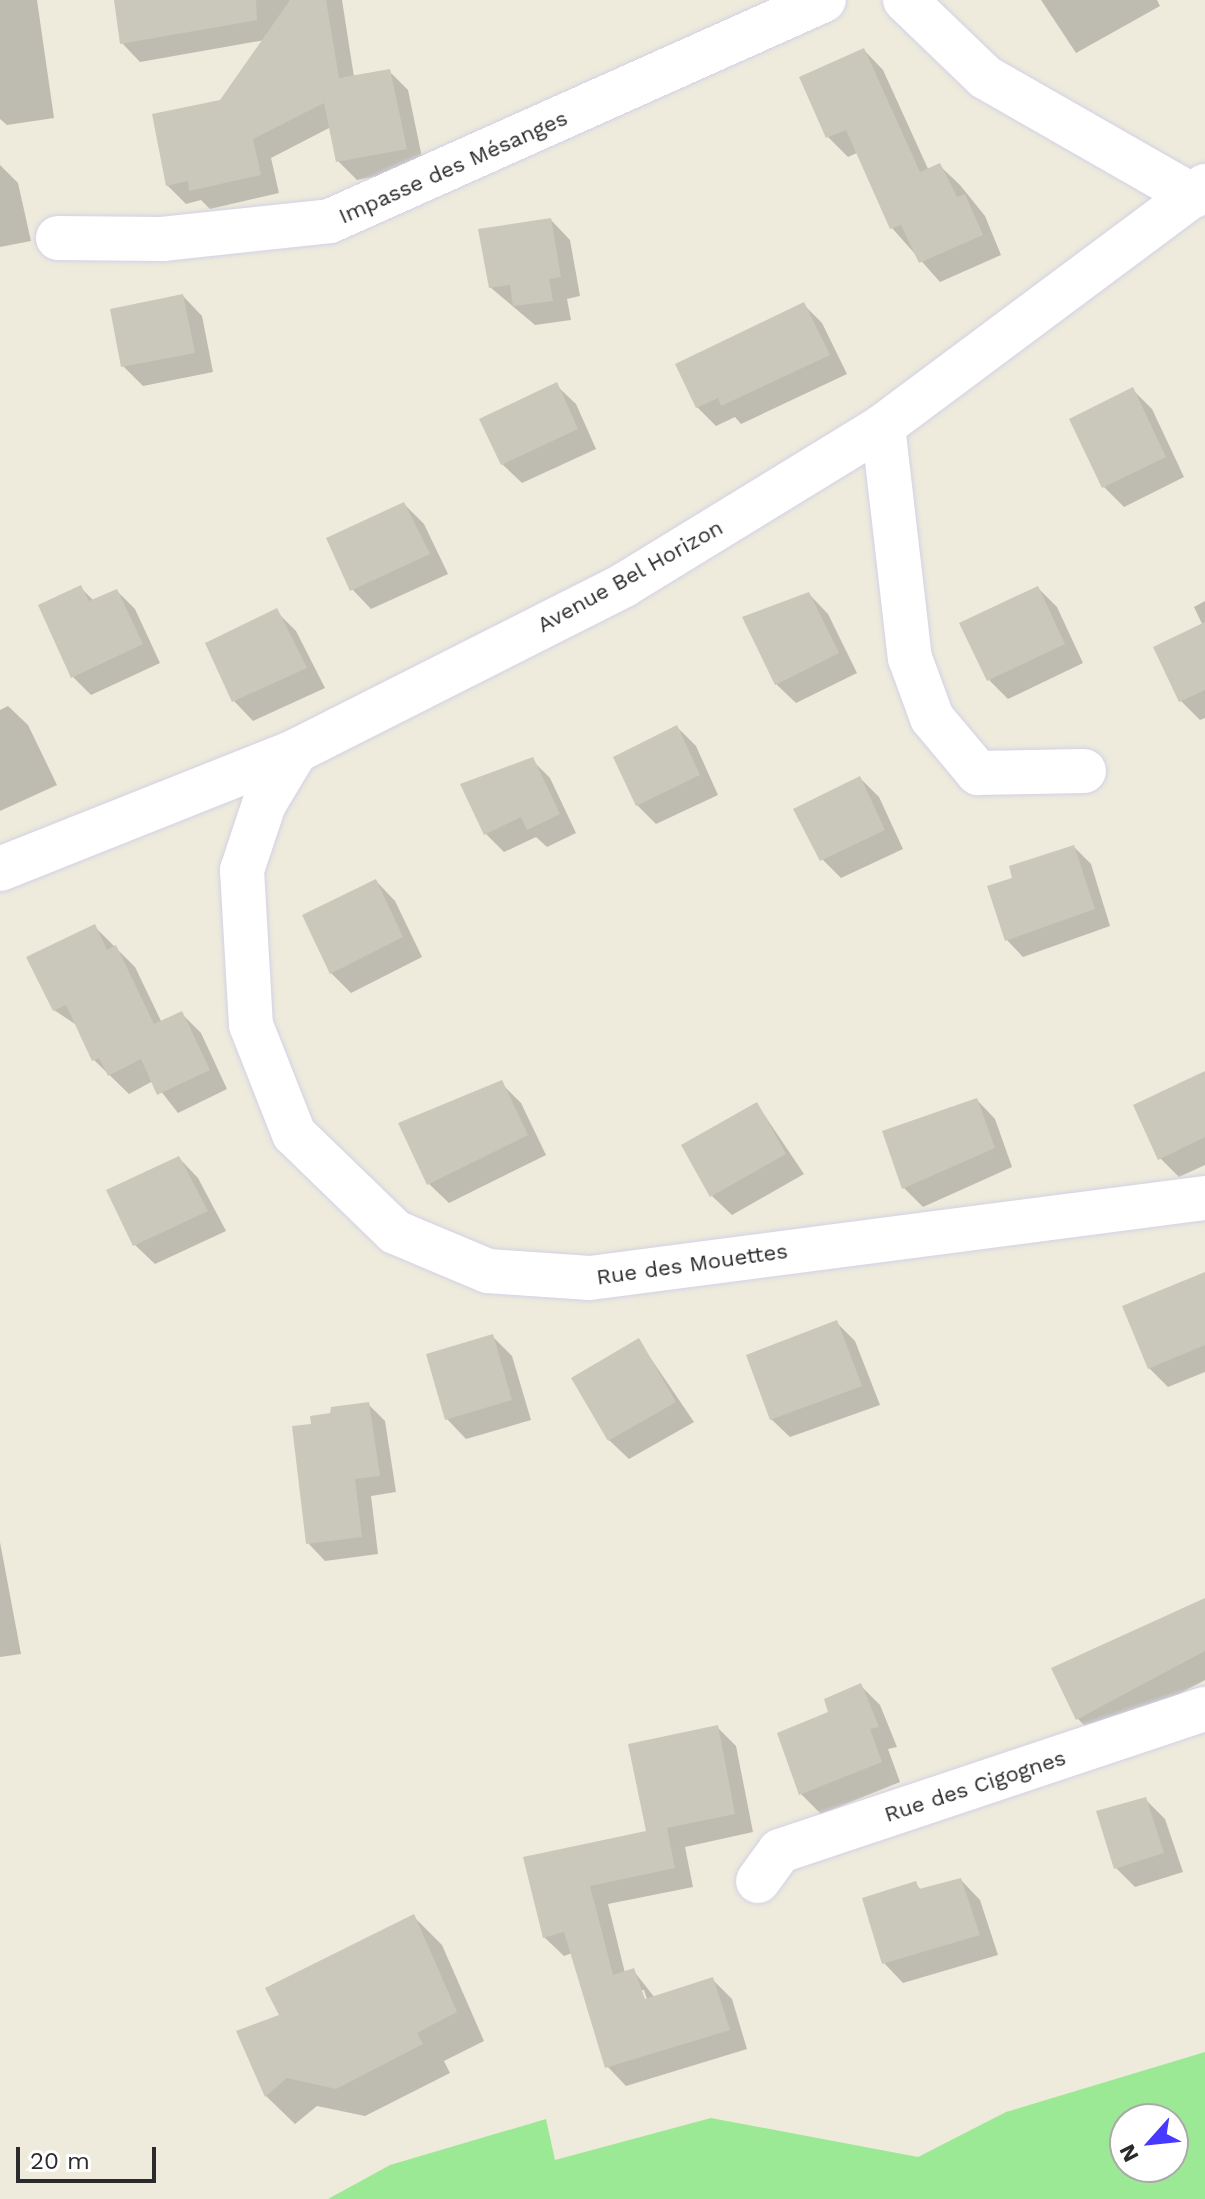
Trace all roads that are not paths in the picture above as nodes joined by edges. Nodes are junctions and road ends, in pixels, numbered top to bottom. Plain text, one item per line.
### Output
1 (824, 0) edge
2 (905, 0) edge
3 (1199, 191) edge
4 (58, 238) dead end
5 (883, 426) junction
6 (296, 751) junction
7 (1084, 771) dead end
8 (0, 869) edge
9 (1205, 1198) edge
10 (1205, 1709) edge
11 (758, 1881) dead end

1 - 4 street, Impasse des Mésanges
2 - 3 street
3 - 5 street, Avenue Bel Horizon
5 - 6 street, Avenue Bel Horizon
5 - 7 street
6 - 8 street, Avenue Bel Horizon
6 - 9 street, Rue des Mouettes
10 - 11 street, Rue des Cigognes

